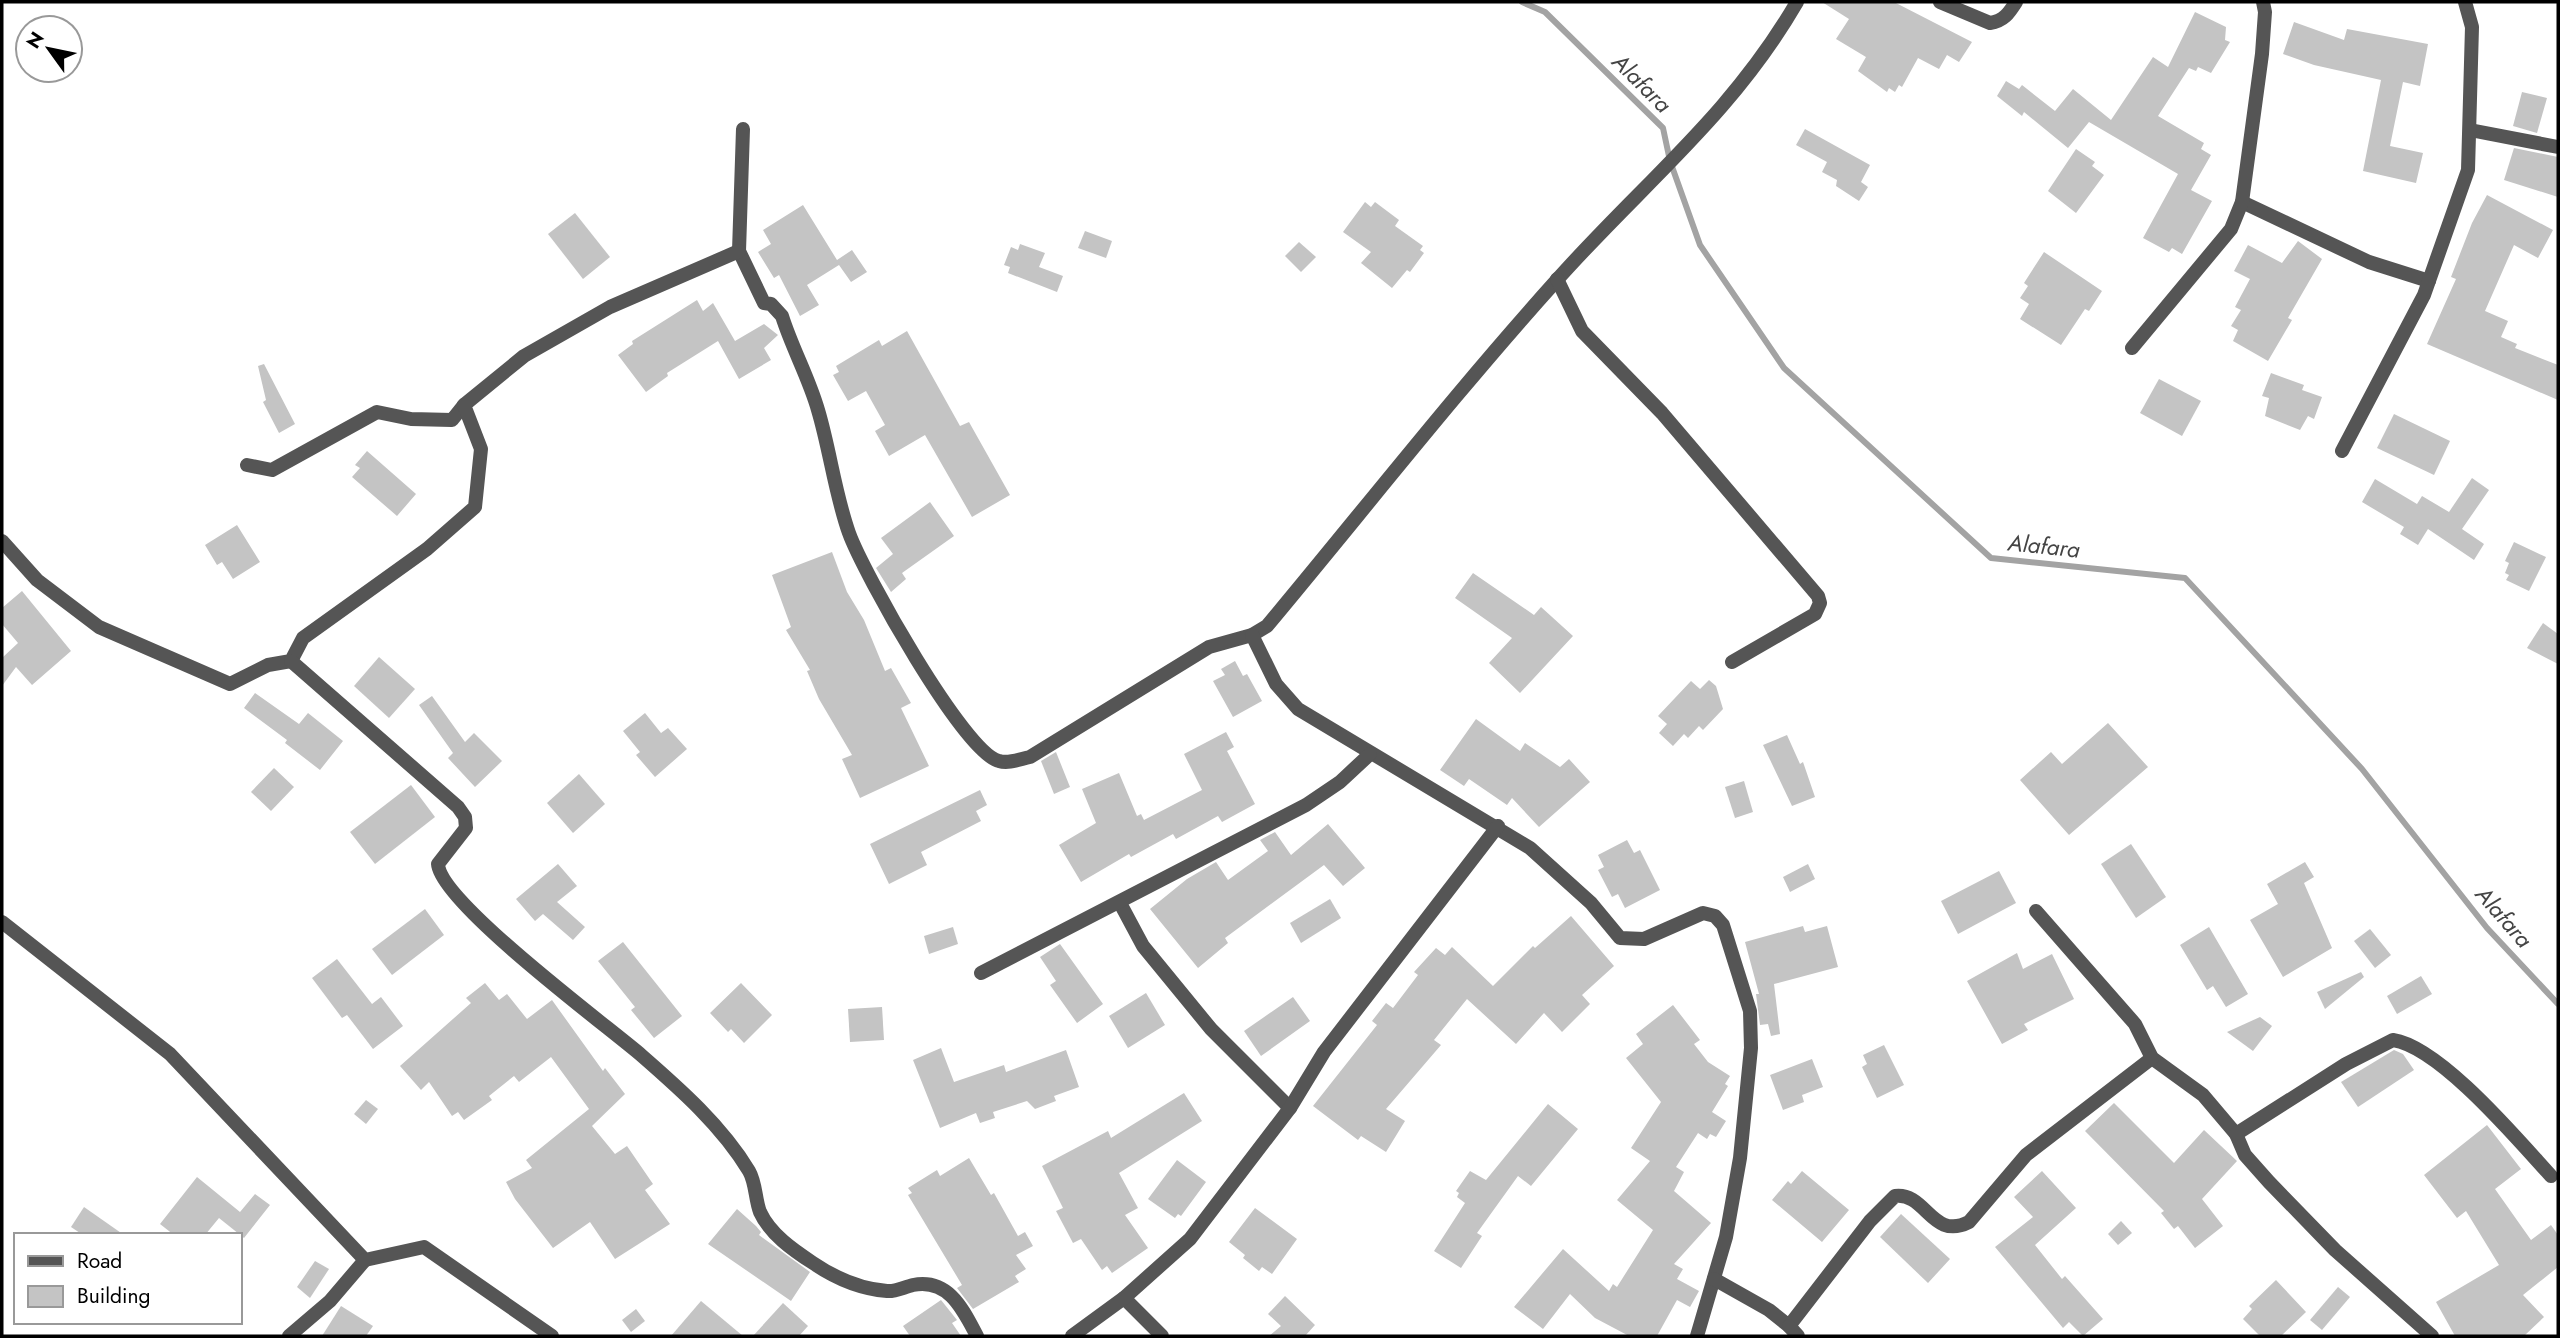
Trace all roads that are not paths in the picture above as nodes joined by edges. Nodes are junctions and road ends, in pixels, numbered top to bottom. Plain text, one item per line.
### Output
1 (1797, 2) edge
2 (1940, 2) edge
3 (2016, 2) edge
4 (2263, 2) edge
5 (2465, 2) edge
6 (743, 129) dead end
7 (2470, 130) junction
8 (2558, 146) edge
9 (2242, 202) junction
10 (739, 251) junction
11 (1557, 279) junction
12 (2429, 281) junction
13 (2132, 348) dead end
14 (464, 405) junction
15 (2342, 451) dead end
16 (247, 465) dead end
17 (2, 541) edge
18 (1252, 635) junction
19 (290, 661) junction
20 (1732, 662) dead end
21 (1370, 754) junction
22 (1498, 826) junction
23 (1120, 903) junction
24 (2036, 911) dead end
25 (2, 922) edge
26 (981, 973) dead end
27 (2152, 1058) junction
28 (1290, 1108) junction
29 (2236, 1134) junction
30 (2551, 1176) dead end
31 (365, 1260) junction
32 (1714, 1279) junction
33 (1124, 1298) junction
34 (1794, 1331) edge
35 (289, 1336) edge
36 (552, 1336) edge
37 (977, 1336) edge
38 (1072, 1336) edge
39 (1162, 1336) edge
40 (1697, 1336) edge
41 (2432, 1336) edge

1 - 11 street
2 - 3 street
4 - 9 street
5 - 7 street
6 - 10 street
7 - 8 street
7 - 12 street
9 - 12 street
9 - 13 street
10 - 14 street
10 - 18 street
11 - 18 street
11 - 20 street
12 - 15 street
14 - 16 street
14 - 19 street
17 - 19 street
18 - 21 street
19 - 37 street
21 - 22 street
21 - 23 street
22 - 28 street
22 - 32 street
23 - 26 street
23 - 28 street
24 - 27 street
25 - 31 street
27 - 29 street
27 - 34 street
28 - 33 street
29 - 30 street
29 - 41 street
31 - 35 street
31 - 36 street
32 - 34 street
32 - 40 street
33 - 38 street
33 - 39 street

